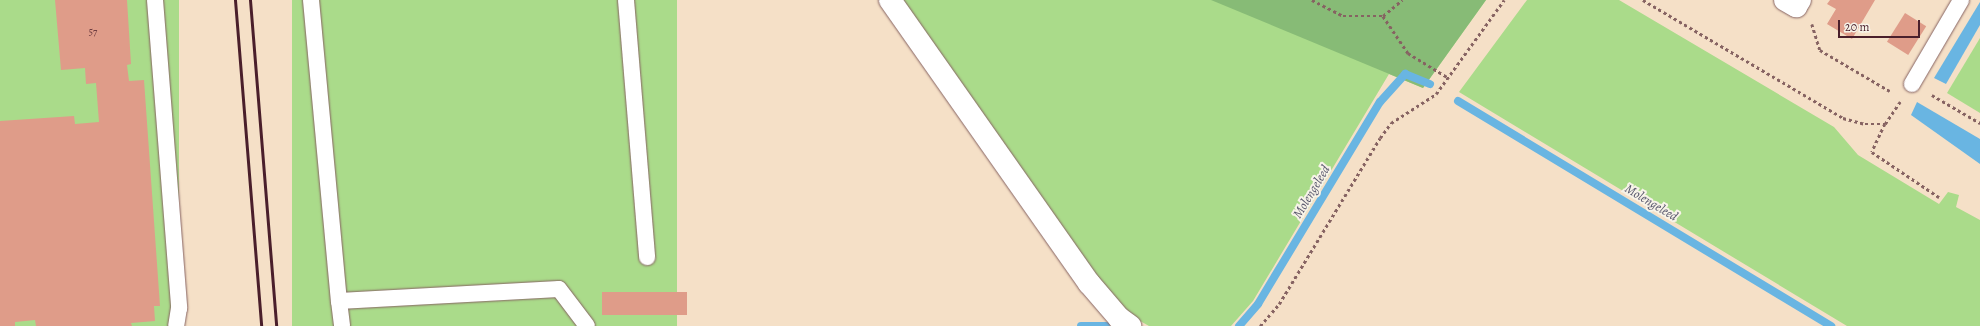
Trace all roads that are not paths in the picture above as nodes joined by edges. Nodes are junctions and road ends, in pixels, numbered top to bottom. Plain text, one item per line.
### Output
1 (155, 0) edge
2 (311, 0) edge
3 (626, 0) edge
4 (890, 0) edge
5 (1960, 0) edge
6 (1912, 84) road end
7 (647, 257) dead end
8 (339, 301) junction
9 (176, 326) edge
10 (342, 326) edge
11 (587, 326) edge
12 (1130, 326) edge

1 - 9 lane
2 - 8 lane
3 - 7 lane
4 - 12 street
5 - 6 lane
8 - 10 lane
8 - 11 lane

